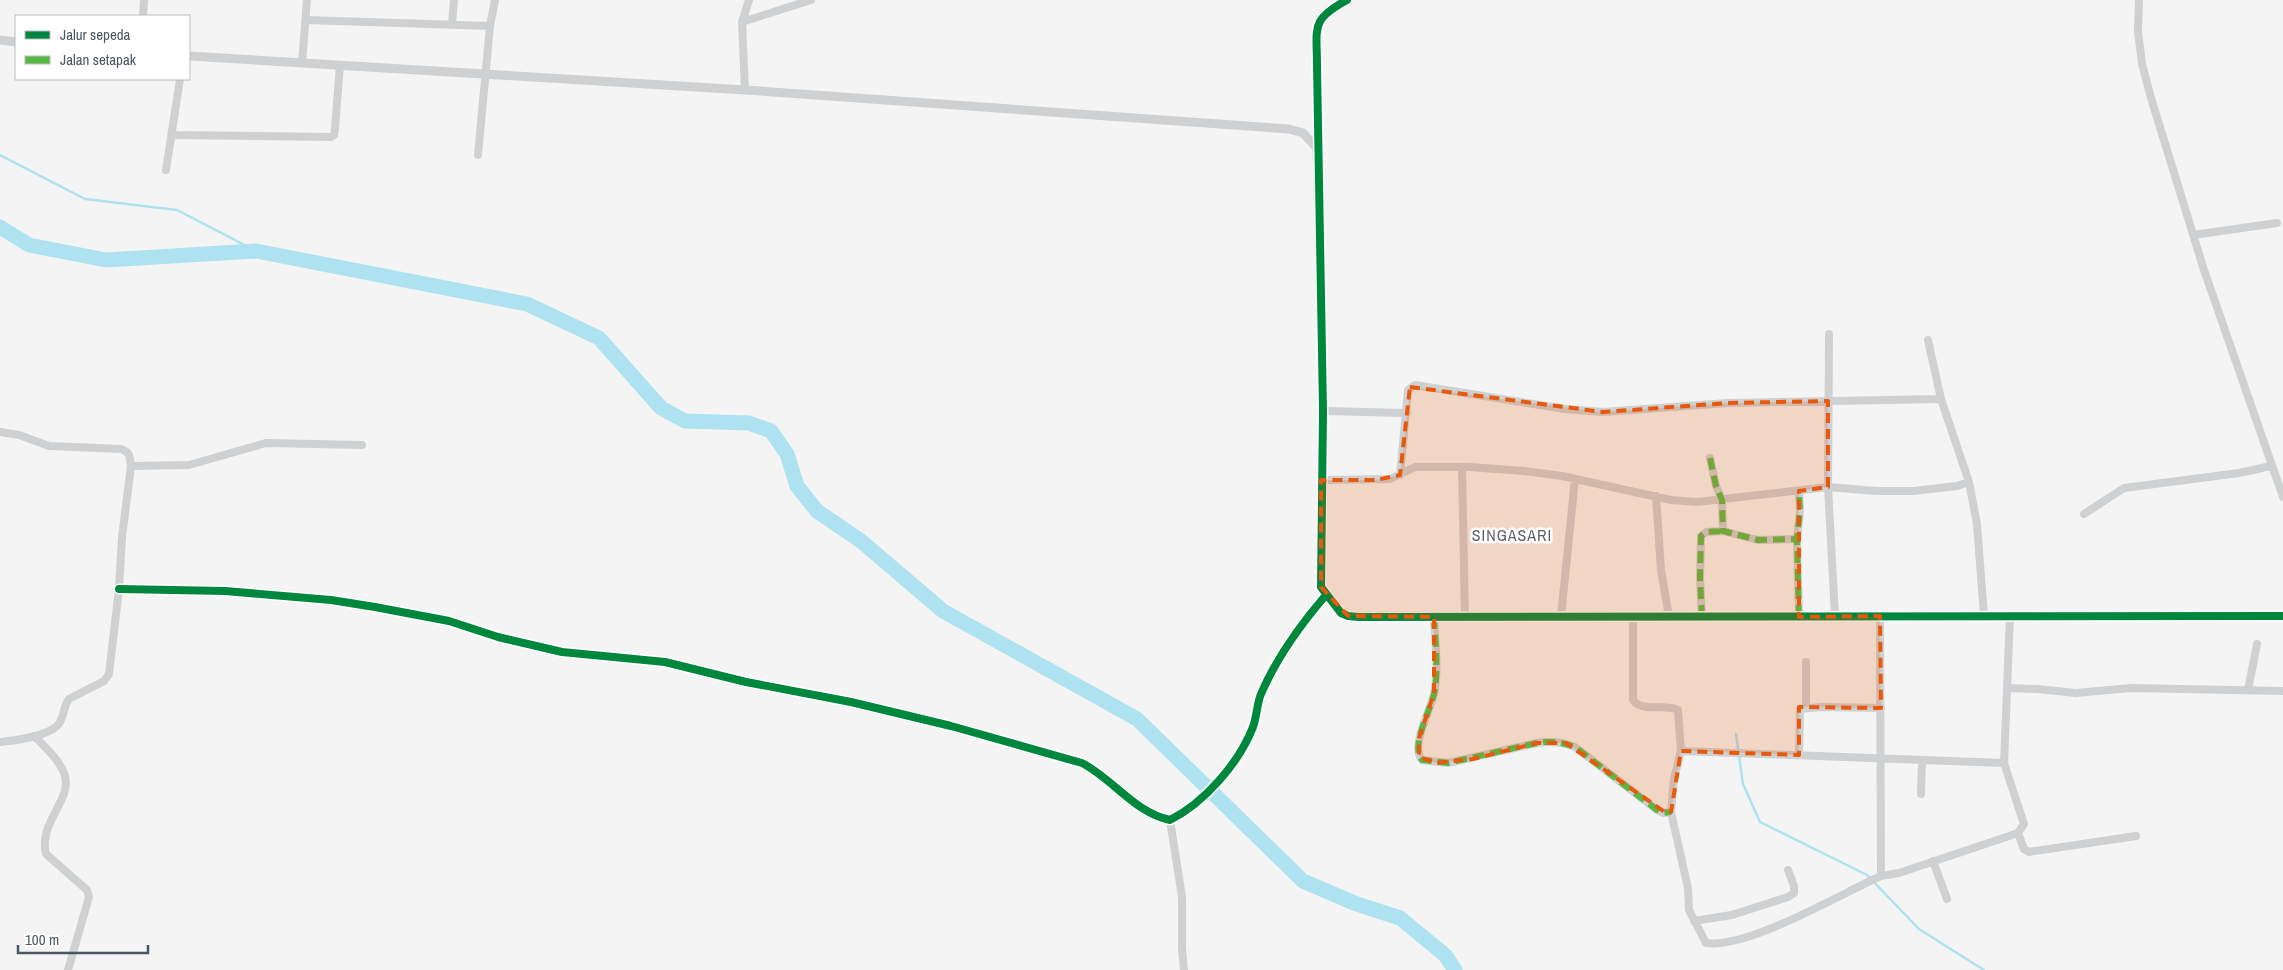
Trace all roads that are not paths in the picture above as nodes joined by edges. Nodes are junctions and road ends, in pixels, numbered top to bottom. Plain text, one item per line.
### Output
1 (144, 0) edge
2 (307, 0) edge
3 (454, 0) edge
4 (494, 0) edge
5 (749, 0) edge
6 (811, 0) edge
7 (1347, 0) edge
8 (2139, 0) edge
9 (143, 15) edge
10 (307, 20) junction
11 (742, 22) junction
12 (452, 24) junction
13 (490, 26) junction
14 (0, 40) edge
15 (15, 42) edge
16 (190, 56) edge
17 (302, 62) junction
18 (340, 65) junction
19 (487, 74) junction
20 (180, 80) edge
21 (745, 90) junction
22 (172, 135) junction
23 (1317, 148) junction
24 (478, 155) dead end
25 (166, 170) dead end
26 (2277, 222) dead end
27 (2193, 235) junction
28 (1829, 334) dead end
29 (1928, 340) dead end
30 (1941, 399) junction
31 (1828, 401) junction
32 (1323, 411) junction
33 (1406, 413) junction
34 (0, 432) edge
35 (362, 445) dead end
36 (1710, 458) dead end
37 (131, 466) junction
38 (2271, 466) junction
39 (1462, 468) junction
40 (1400, 475) junction
41 (1575, 479) junction
42 (1321, 480) junction
43 (1969, 482) junction
44 (1828, 487) junction
45 (1799, 491) junction
46 (1656, 496) junction
47 (2283, 498) edge
48 (1722, 500) junction
49 (2084, 514) dead end
50 (1723, 531) junction
51 (1797, 539) junction
52 (120, 589) junction
53 (1326, 595) junction
54 (1561, 616) junction
55 (1799, 616) junction
56 (1835, 616) junction
57 (1880, 616) junction
58 (1984, 616) junction
59 (2010, 616) junction
60 (2283, 616) edge
61 (1434, 617) junction
62 (1465, 617) junction
63 (1633, 617) junction
64 (1669, 617) junction
65 (1702, 617) junction
66 (2257, 644) dead end
67 (1806, 662) dead end
68 (2007, 688) junction
69 (2248, 690) junction
70 (2283, 691) edge
71 (1806, 707) junction
72 (1881, 708) junction
73 (34, 736) junction
74 (0, 742) edge
75 (1681, 751) junction
76 (1799, 756) junction
77 (1880, 759) junction
78 (1922, 761) junction
79 (2004, 763) junction
80 (1921, 794) dead end
81 (1671, 812) junction
82 (1170, 820) junction
83 (2018, 833) junction
84 (2136, 836) dead end
85 (1933, 861) junction
86 (1788, 870) dead end
87 (1878, 877) junction
88 (1947, 898) dead end
89 (1694, 920) junction
90 (68, 970) edge
91 (1184, 970) edge

1 - 9 street
2 - 10 street
3 - 12 street
4 - 13 street
5 - 11 street
6 - 11 street
7 - 23 street
8 - 27 street
10 - 12 street
10 - 17 street
11 - 21 street
12 - 13 street
13 - 19 street
14 - 15 street
16 - 17 street
17 - 18 street
18 - 19 street
18 - 22 street
19 - 21 street
19 - 24 street
20 - 22 street
21 - 23 street
22 - 25 street
23 - 32 street
26 - 27 street
27 - 38 street
28 - 31 street
29 - 30 street
30 - 31 street
30 - 43 street
31 - 33 street
31 - 44 street
32 - 33 street
32 - 42 street
33 - 40 street
34 - 37 street
35 - 37 street
36 - 48 street
37 - 52 street
38 - 47 street
38 - 49 street
39 - 40 street
39 - 41 street
39 - 62 street
40 - 42 street
41 - 46 street
41 - 54 street
42 - 53 street
43 - 44 street
43 - 58 street
44 - 45 street
44 - 56 street
45 - 48 street
45 - 51 street
46 - 48 street
46 - 64 street
48 - 50 street
50 - 51 street
50 - 65 street
51 - 55 street
52 - 73 street
52 - 82 street
53 - 61 street
53 - 82 street
54 - 62 street
54 - 63 street
55 - 56 street
55 - 65 street
56 - 57 street
57 - 58 street
57 - 72 street
58 - 59 street
59 - 60 street
59 - 68 street
61 - 62 street
61 - 81 street
63 - 64 street
63 - 75 street
64 - 65 street
66 - 69 street
67 - 71 street
68 - 69 street
68 - 79 street
69 - 70 street
71 - 72 street
71 - 76 street
72 - 77 street
73 - 74 street
73 - 90 street
75 - 76 street
75 - 81 street
76 - 77 street
77 - 78 street
77 - 87 street
78 - 79 street
78 - 80 street
79 - 83 street
81 - 89 street
82 - 91 street
83 - 84 street
83 - 85 street
85 - 87 street
85 - 88 street
86 - 89 street
87 - 89 street

